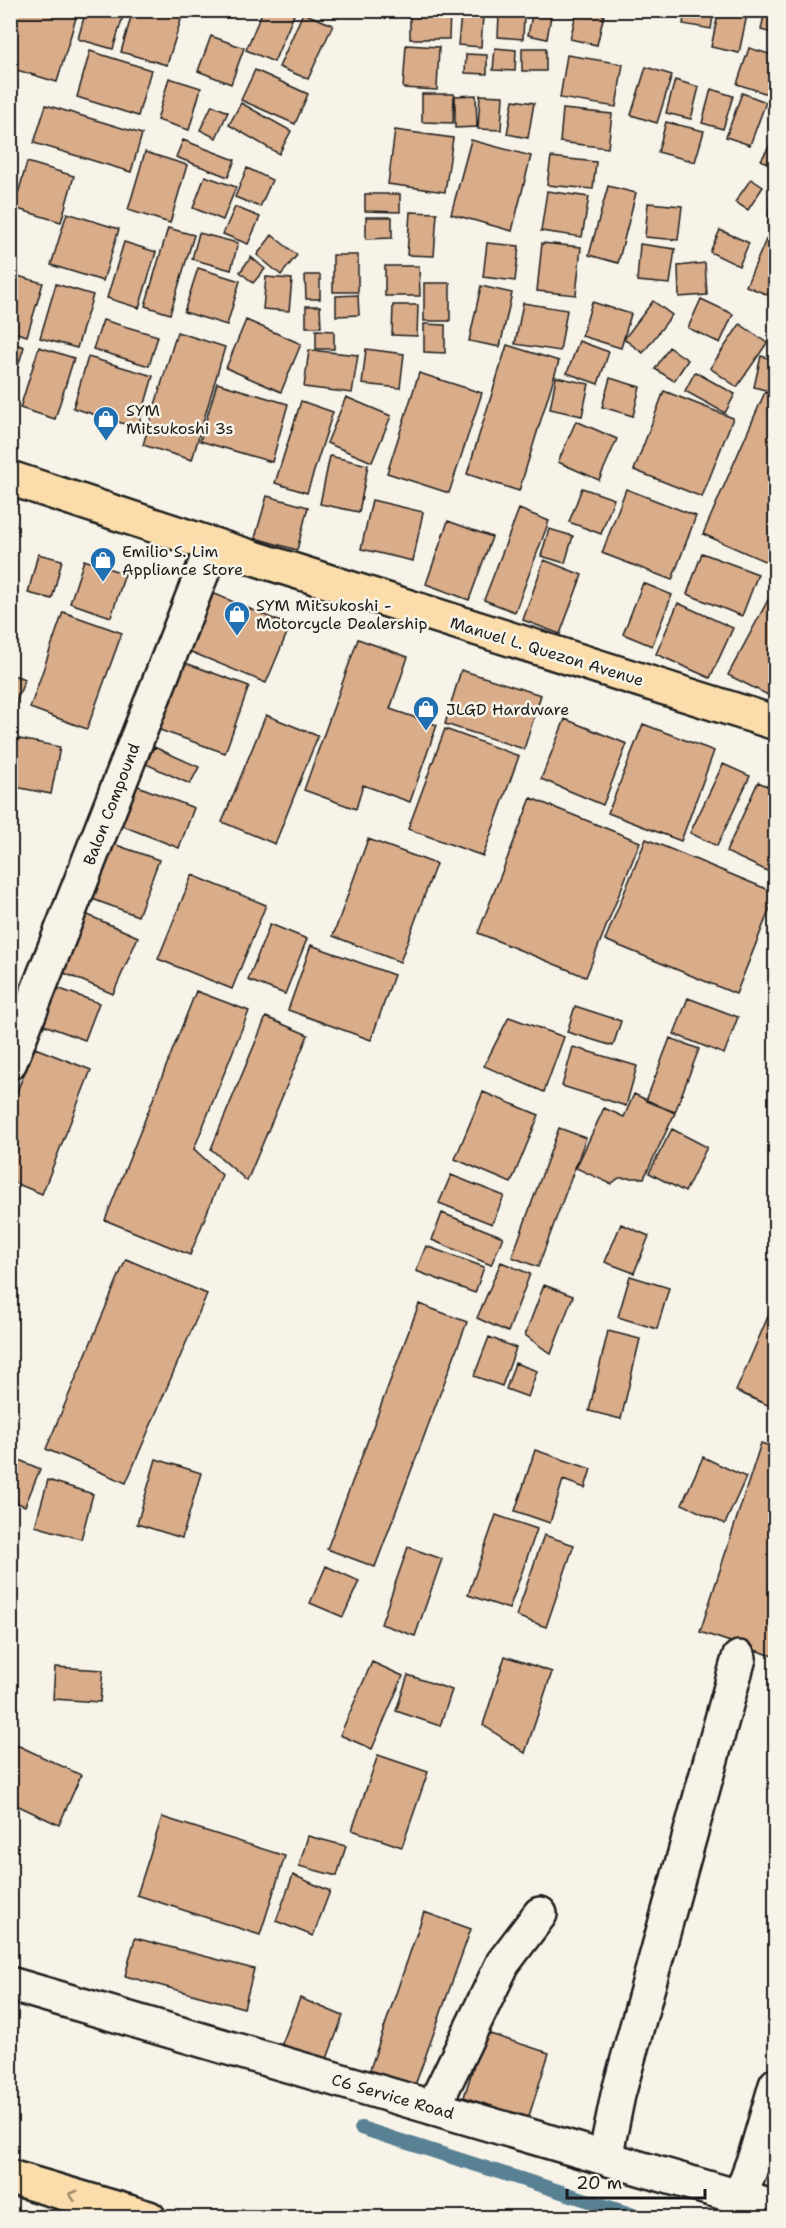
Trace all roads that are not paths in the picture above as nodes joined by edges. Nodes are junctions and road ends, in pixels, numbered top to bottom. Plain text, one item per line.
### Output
1 (10, 478) edge
2 (213, 545) junction
3 (776, 723) edge
4 (10, 1062) edge
5 (739, 1658) dead end
6 (540, 1914) dead end
7 (10, 1984) edge
8 (776, 2085) edge
9 (433, 2108) junction
10 (605, 2158) junction
11 (10, 2177) edge
12 (740, 2197) junction
13 (776, 2208) edge
14 (149, 2217) edge

1 - 2 main road, Manuel L. Quezon Avenue
2 - 3 main road, Manuel L. Quezon Avenue
2 - 4 street, Balon Compound
5 - 10 street
6 - 9 street
7 - 9 street, C6 Service Road
8 - 12 street
9 - 10 street, C6 Service Road
10 - 12 street, C6 Service Road
14 -> 11 main road
12 - 13 street, C6 Service Road

